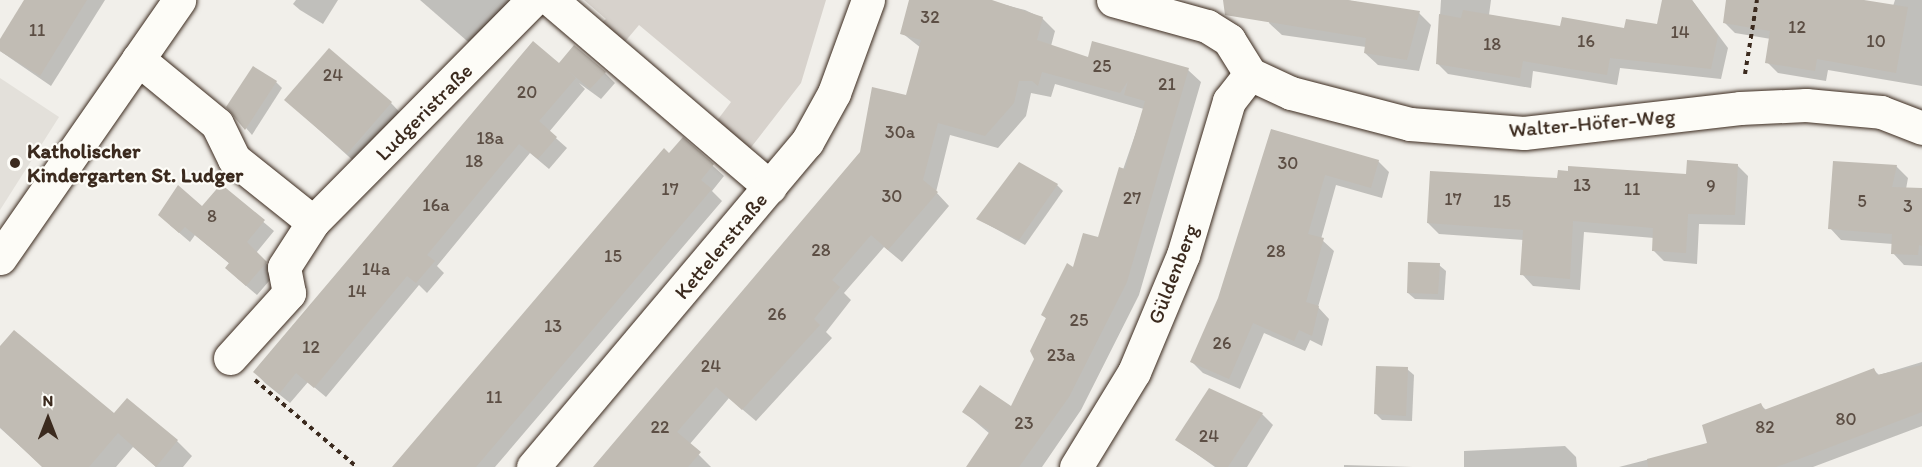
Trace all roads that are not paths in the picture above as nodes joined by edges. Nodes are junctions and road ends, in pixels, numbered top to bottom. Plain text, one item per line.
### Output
1 (179, 0) edge
2 (534, 0) edge
3 (551, 0) edge
4 (868, 0) edge
5 (1113, 0) edge
6 (138, 59) junction
7 (1250, 74) junction
8 (1922, 128) edge
9 (770, 187) junction
10 (313, 222) junction
11 (0, 258) edge
12 (230, 358) road end
13 (1084, 465) edge
14 (533, 467) edge

1 - 6 street
2 - 10 street, Ludgeristraße
3 - 9 street
4 - 9 street, Kettelerstraße
5 - 7 street
6 - 10 street
6 - 11 street
7 - 8 street, Walter-Höfer-Weg
7 - 13 street, Güldenberg
9 - 14 street, Kettelerstraße
10 - 12 street, Ludgeristraße

